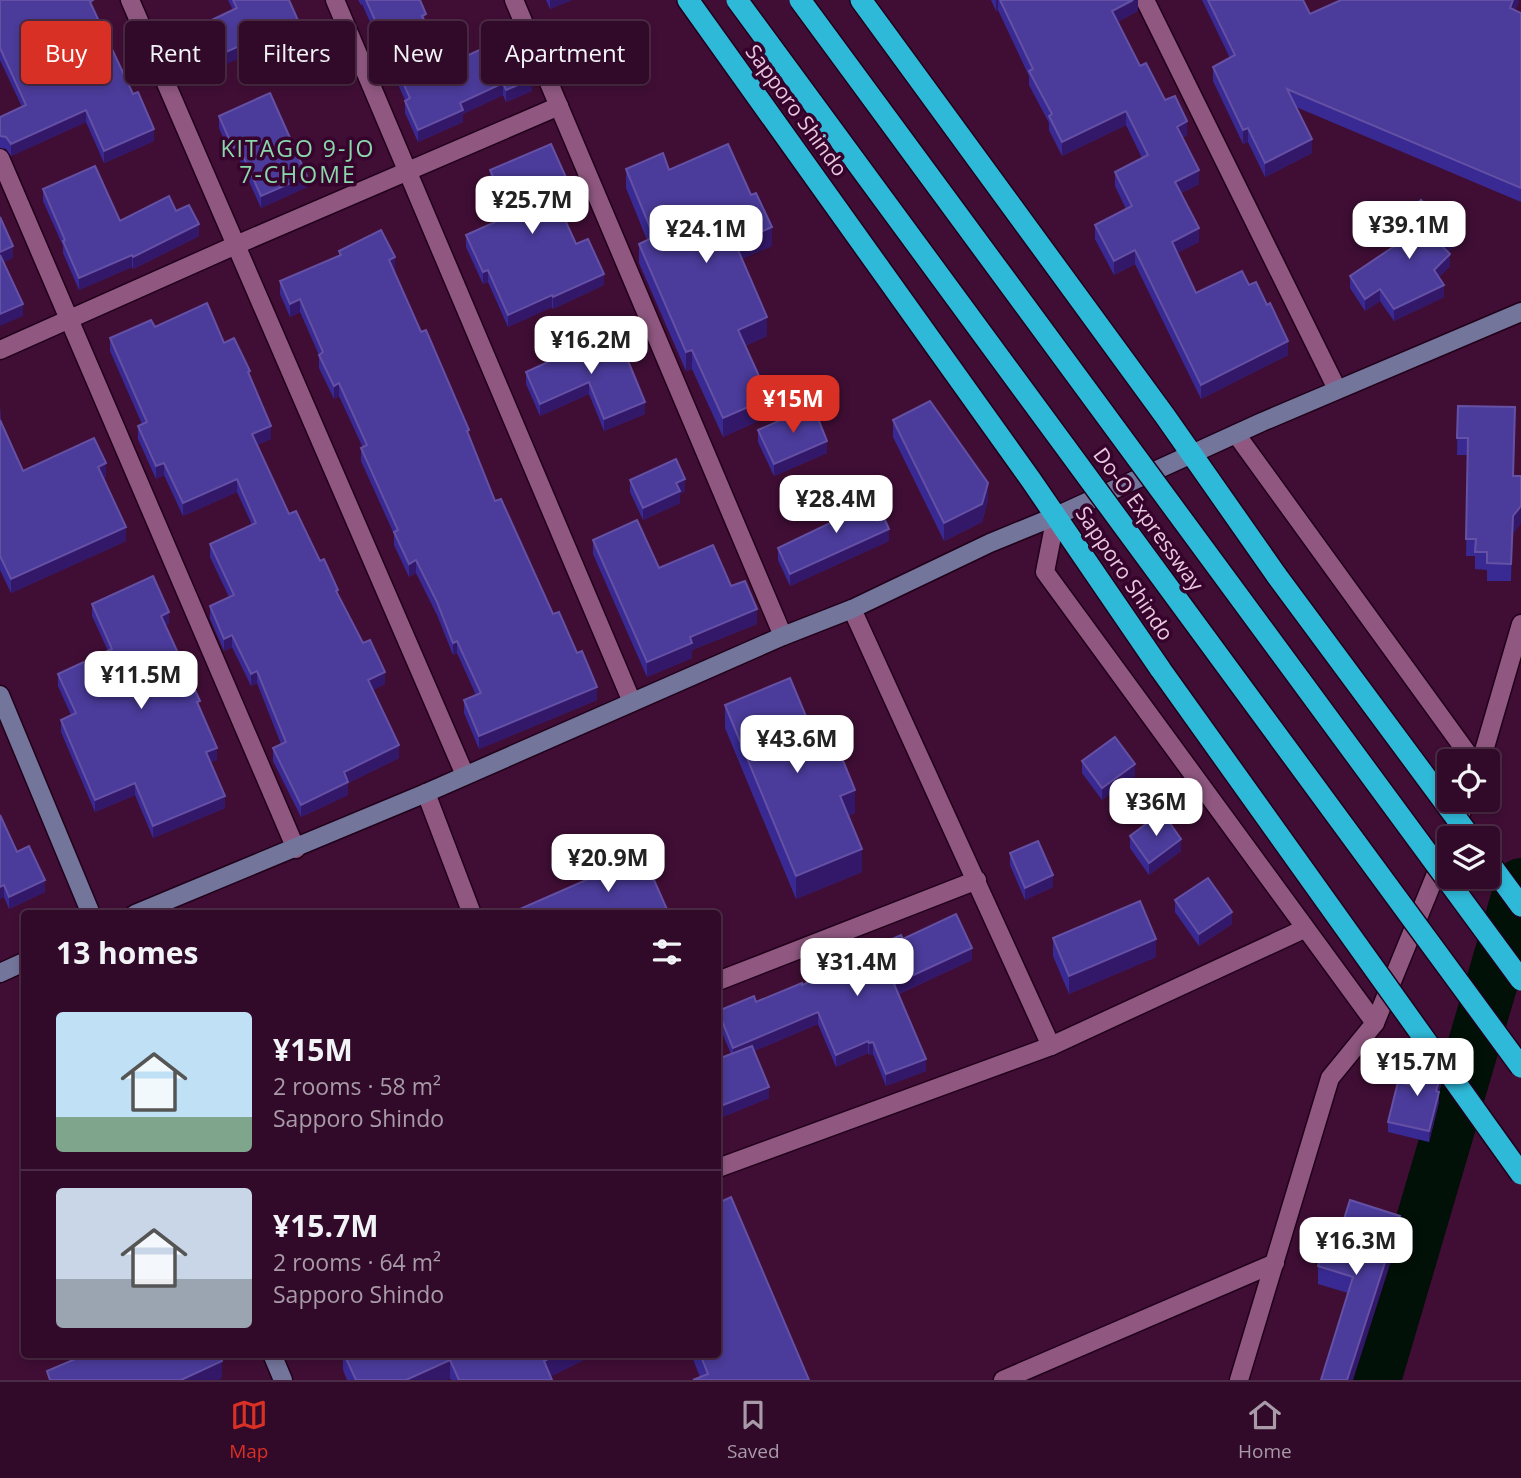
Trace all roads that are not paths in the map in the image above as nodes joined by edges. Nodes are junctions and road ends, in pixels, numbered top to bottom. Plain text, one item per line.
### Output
1 (130, 0) edge
2 (335, 0) edge
3 (514, 0) edge
4 (688, 0) edge
5 (737, 0) edge
6 (800, 0) edge
7 (1145, 0) edge
8 (869, 2) edge
9 (559, 106) junction
10 (0, 158) edge
11 (408, 173) junction
12 (236, 245) junction
13 (1521, 312) edge
14 (69, 319) junction
15 (0, 350) edge
16 (1337, 389) junction
17 (1236, 433) junction
18 (1190, 454) junction
19 (1056, 516) junction
20 (852, 609) junction
21 (1521, 624) edge
22 (783, 636) junction
23 (0, 695) edge
24 (632, 702) junction
25 (1464, 749) edge
26 (1485, 749) edge
27 (465, 775) junction
28 (426, 793) junction
29 (1462, 826) edge
30 (296, 849) junction
31 (1437, 872) edge
32 (1500, 877) edge
33 (977, 880) junction
34 (1521, 906) edge
35 (89, 910) edge
36 (145, 910) edge
37 (470, 910) edge
38 (1304, 929) junction
39 (21, 963) edge
40 (0, 972) edge
41 (721, 980) edge
42 (1521, 980) edge
43 (1375, 1023) junction
44 (1051, 1046) junction
45 (1521, 1066) edge
46 (721, 1167) edge
47 (1521, 1174) edge
48 (1275, 1263) junction
49 (275, 1358) edge
50 (283, 1380) edge
51 (1003, 1380) edge
52 (1240, 1380) edge

1 - 12 street
2 - 11 street
3 - 9 street
4 - 19 highway, Sapporo Shindo
5 - 45 highway, Do-O Expressway, bridge
6 - 42 highway, Do-O Expressway, bridge
7 - 16 street
8 - 18 highway
9 - 11 street
9 - 22 street
10 - 14 street
11 - 12 street
11 - 24 street
12 - 14 street
12 - 27 street
13 - 16 street
14 - 15 street
14 - 30 street
16 - 17 street
17 - 18 street
17 - 25 street
18 - 19 street
18 - 29 highway, bridge
19 - 20 street
19 - 38 street
19 - 47 highway, Sapporo Shindo, bridge
20 - 22 street
20 - 33 street
21 - 26 street
22 - 24 street
23 - 35 street
24 - 27 street
27 - 28 street
28 - 30 street
28 - 37 street
30 - 36 street
31 - 43 street
32 - 34 highway
33 - 41 street
33 - 44 street
38 - 43 street
38 - 44 street
39 - 40 street
43 - 48 street
44 - 46 street
48 - 51 street
48 - 52 street
49 - 50 street

